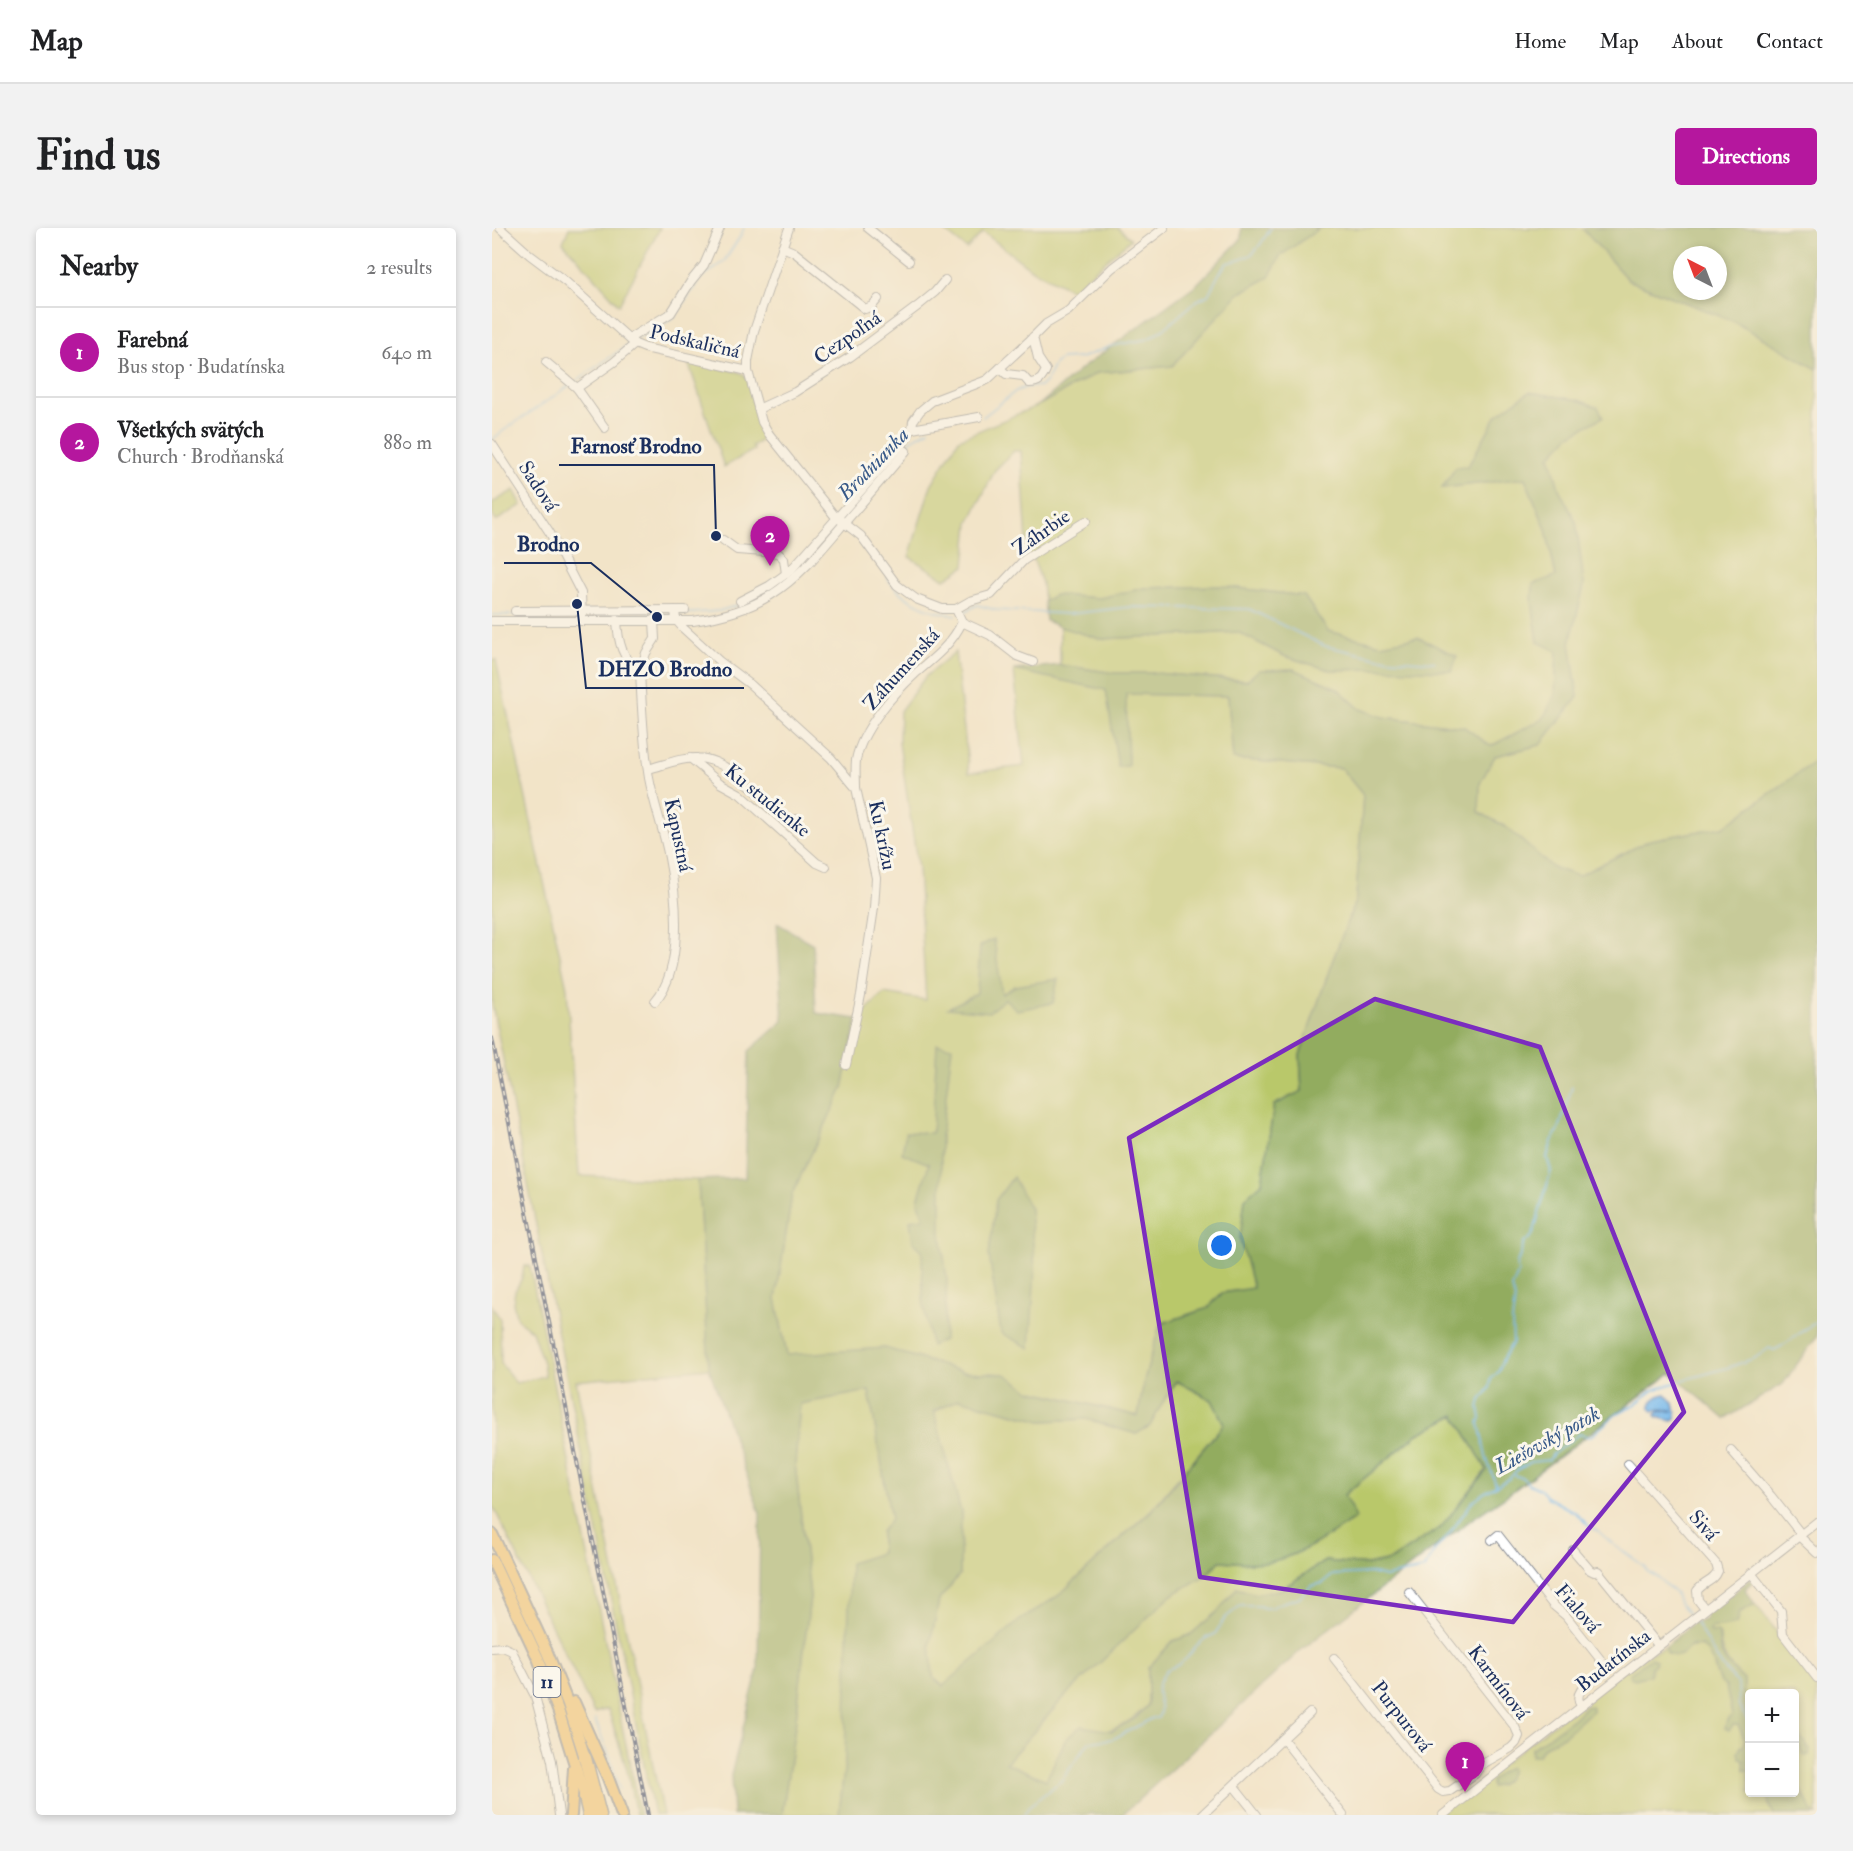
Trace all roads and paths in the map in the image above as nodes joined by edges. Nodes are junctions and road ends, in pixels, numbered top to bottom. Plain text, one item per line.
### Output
1 (500, 228) edge
2 (720, 228) edge
3 (789, 228) edge
4 (868, 228) edge
5 (1164, 228) edge
6 (782, 247) junction
7 (909, 261) dead end
8 (945, 280) dead end
9 (878, 299) dead end
10 (1033, 338) junction
11 (633, 341) junction
12 (546, 362) dead end
13 (1000, 368) junction
14 (748, 371) junction
15 (574, 385) junction
16 (758, 409) junction
17 (979, 417) dead end
18 (605, 428) dead end
19 (912, 429) junction
20 (492, 444) edge
21 (841, 521) junction
22 (1086, 521) dead end
23 (826, 538) junction
24 (723, 540) dead end
25 (789, 575) junction
26 (740, 601) dead end
27 (956, 609) junction
28 (515, 610) dead end
29 (685, 610) dead end
30 (582, 615) junction
31 (676, 615) junction
32 (617, 620) junction
33 (654, 620) junction
34 (492, 621) edge
35 (962, 622) junction
36 (1034, 662) dead end
37 (640, 672) junction
38 (690, 758) junction
39 (648, 769) junction
40 (856, 788) junction
41 (797, 819) dead end
42 (826, 867) dead end
43 (656, 1001) dead end
44 (846, 1065) dead end
45 (1731, 1450) dead end
46 (1629, 1464) dead end
47 (1817, 1522) edge
48 (492, 1534) edge
49 (1801, 1534) junction
50 (1492, 1540) dead end
51 (1573, 1550) dead end
52 (1817, 1553) edge
53 (492, 1560) edge
54 (1751, 1573) junction
55 (1409, 1592) dead end
56 (1705, 1609) junction
57 (1658, 1645) junction
58 (492, 1648) edge
59 (1334, 1658) dead end
60 (556, 1675) junction
61 (1817, 1678) edge
62 (1581, 1706) junction
63 (1310, 1713) dead end
64 (1283, 1739) junction
65 (580, 1760) junction
66 (1475, 1774) junction
67 (1483, 1784) junction
68 (1234, 1786) junction
69 (585, 1797) joint
70 (560, 1815) edge
71 (571, 1815) edge
72 (589, 1815) edge
73 (600, 1815) edge
74 (622, 1815) edge
75 (1202, 1815) edge
76 (1257, 1815) edge
77 (1343, 1815) edge
78 (1443, 1815) edge

1 - 11 street, Podskaličná
2 - 11 street
3 - 6 street
4 - 7 street
5 - 10 street
6 - 9 street
6 - 14 street
8 - 16 street, Cezpoľná
10 - 13 street
10 - 13 street
11 - 14 street, Podskaličná
11 - 15 street
12 - 15 street
13 - 19 street
14 - 16 street
15 - 18 street
16 - 21 street
17 - 19 street
19 - 21 street
20 - 30 street, Sadová
21 - 23 street
21 - 23 street
21 - 27 street
22 - 27 street, Záhrbie
23 - 25 street
23 - 25 street
24 - 25 street
25 - 26 street
25 - 31 street
27 - 35 street, Záhumenská
28 - 30 street
29 - 31 street
30 - 31 street
30 - 32 street
30 - 34 street
31 - 33 street
31 - 40 street, Ku krížu
32 - 33 street
32 - 37 street
33 - 37 street, Kapustná
35 - 36 street
35 - 40 street, Záhumenská
37 - 39 street, Kapustná
38 - 39 street, Ku studienke
38 - 41 street, Ku studienke
38 - 42 street, Ku studienke
39 - 43 street, Kapustná
40 - 44 street, Ku krížu
45 - 49 street
46 - 56 street, Sivá
47 - 49 street, Budatínska
48 - 60 main road, 11
49 - 52 street
49 - 54 street, Budatínska
50 - 62 street, Fialová
51 - 57 street
53 - 65 main road, 11
54 - 56 street, Budatínska
54 - 61 street
55 - 66 street, Karmínová
56 - 57 street, Budatínska
57 - 62 street, Budatínska
58 - 70 street
59 - 66 street, Purpurová
60 - 65 main road
60 - 74 main road
62 - 67 street, Budatínska
63 - 64 street
64 - 68 street
64 - 77 street
65 - 69 main road
65 - 71 main road
65 - 73 highway
66 - 67 street
67 - 78 street, Budatínska
68 - 75 street
68 - 76 street
69 - 72 highway

